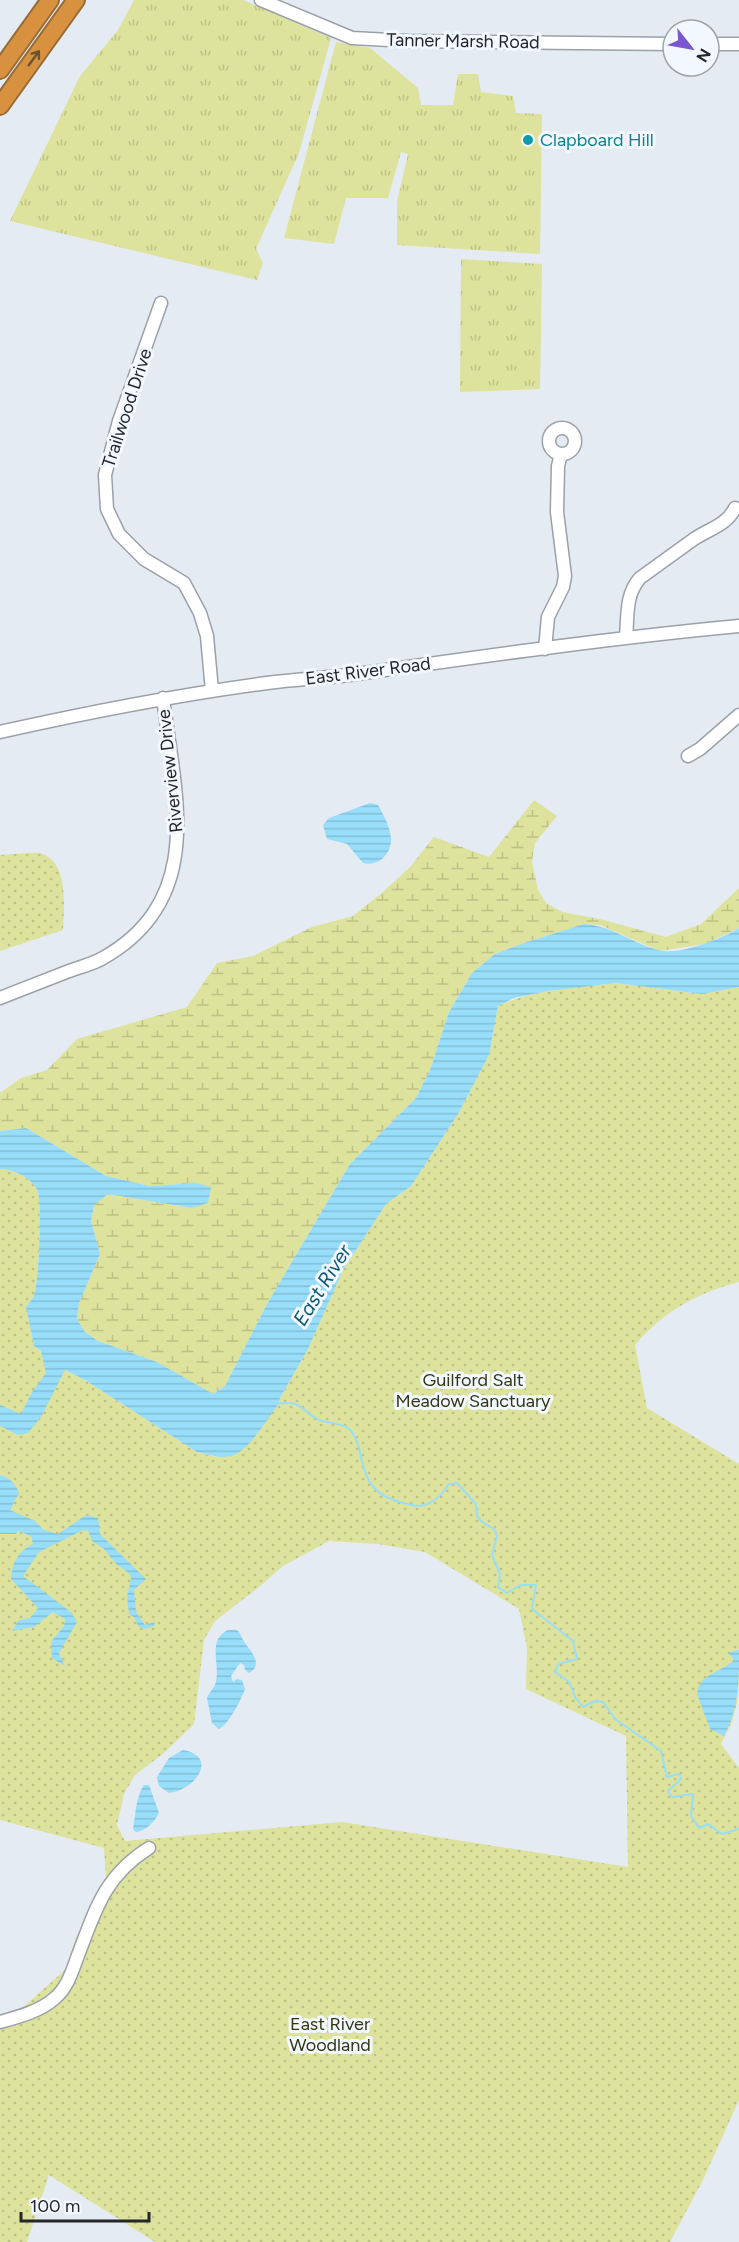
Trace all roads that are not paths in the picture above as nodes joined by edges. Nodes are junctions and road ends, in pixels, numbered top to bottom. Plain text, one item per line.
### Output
1 (50, 0) edge
2 (76, 0) edge
3 (261, 0) edge
4 (661, 44) edge
5 (721, 44) edge
6 (739, 44) edge
7 (0, 70) edge
8 (0, 106) edge
9 (161, 303) dead end
10 (561, 454) dead end
11 (735, 508) dead end
12 (739, 626) edge
13 (627, 637) junction
14 (545, 649) junction
15 (212, 690) junction
16 (163, 698) junction
17 (739, 716) edge
18 (0, 732) edge
19 (688, 756) dead end
20 (0, 998) edge
21 (149, 1848) dead end
22 (0, 2022) edge

1 - 7 highway
8 -> 2 highway
3 - 4 street, Tanner Marsh Road
5 - 6 street
9 - 15 street, Trailwood Drive
10 - 14 street
11 - 13 street
12 - 13 street, East River Road
13 - 14 street, East River Road
14 - 15 street, East River Road
15 - 16 street, East River Road
16 - 18 street, East River Road
16 - 20 street, Riverview Drive
17 - 19 street
21 - 22 street

